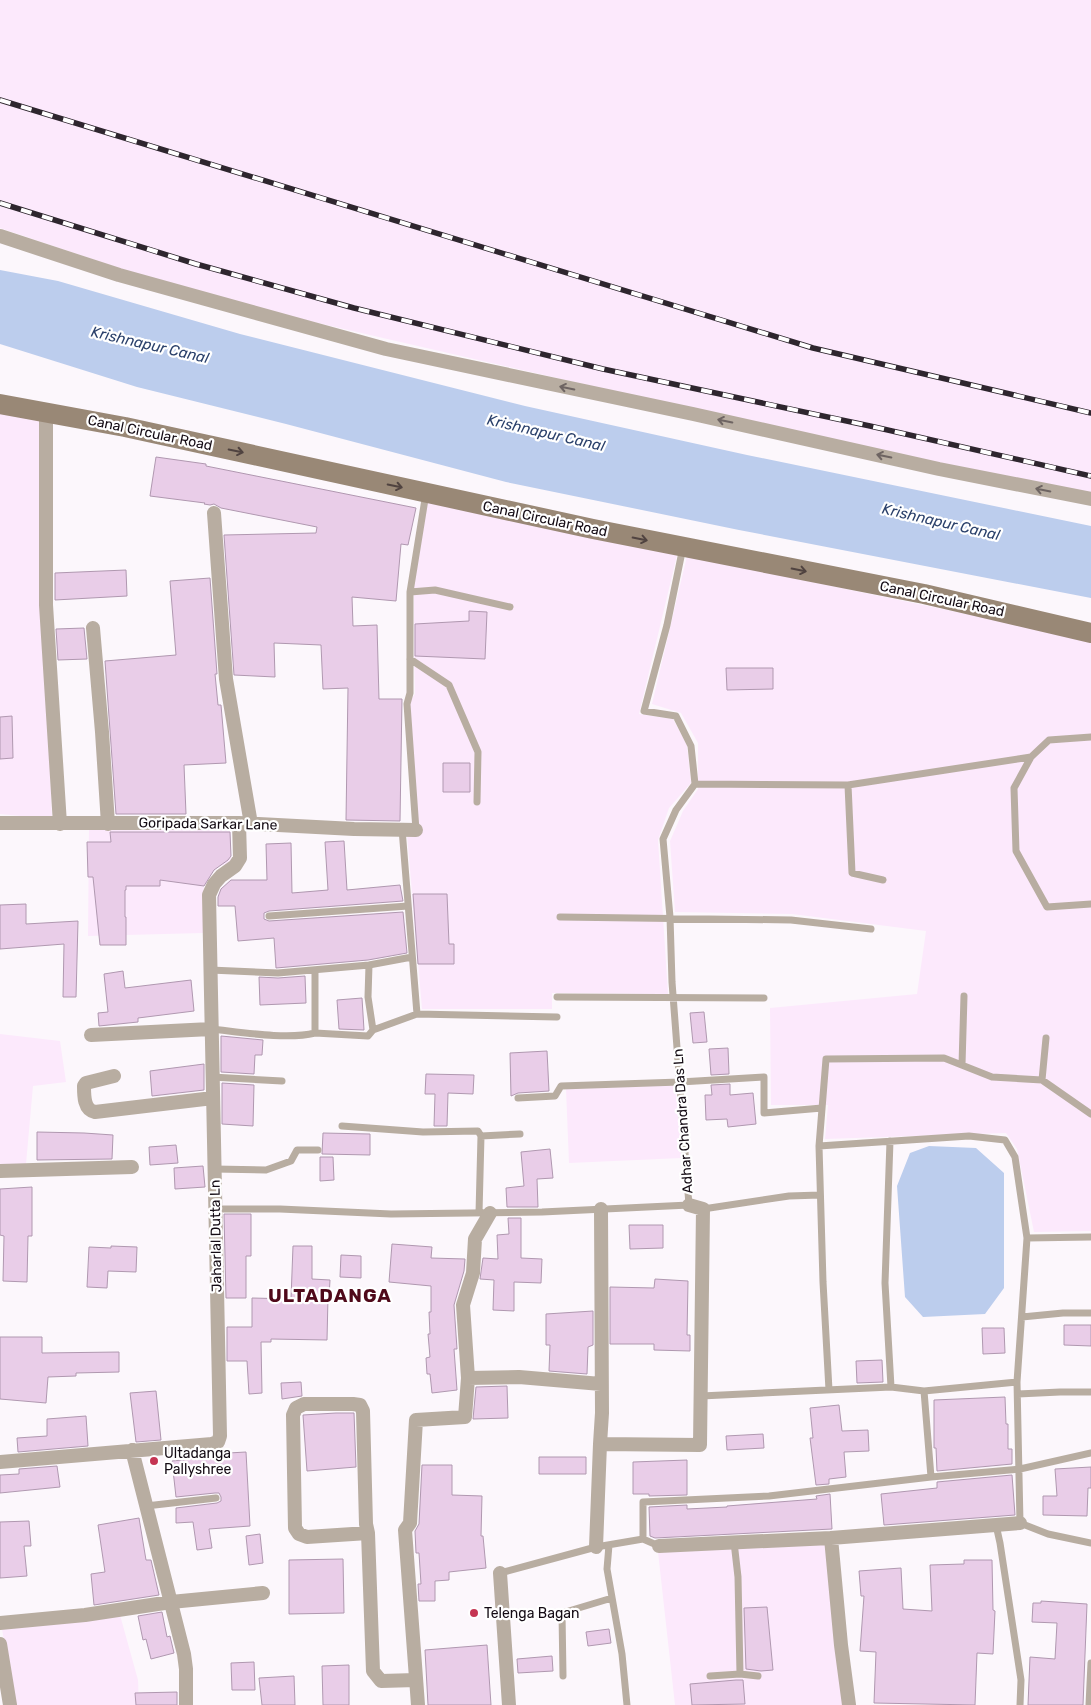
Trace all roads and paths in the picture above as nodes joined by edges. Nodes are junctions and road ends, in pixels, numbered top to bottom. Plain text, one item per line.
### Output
1 (0, 236) edge
2 (0, 404) edge
3 (46, 412) junction
4 (426, 493) junction
5 (1091, 499) edge
6 (214, 513) dead end
7 (683, 547) junction
8 (410, 592) junction
9 (510, 607) dead end
10 (93, 628) dead end
11 (1091, 632) edge
12 (410, 659) junction
13 (1091, 737) edge
14 (1031, 757) junction
15 (695, 784) junction
16 (848, 785) junction
17 (477, 802) dead end
18 (0, 823) edge
19 (60, 824) junction
20 (108, 824) junction
21 (245, 824) junction
22 (402, 830) junction
23 (416, 830) joint
24 (883, 880) dead end
25 (1091, 904) edge
26 (408, 906) junction
27 (269, 916) dead end
28 (560, 917) dead end
29 (670, 917) junction
30 (871, 929) dead end
31 (412, 958) junction
32 (369, 965) junction
33 (210, 970) junction
34 (316, 970) junction
35 (964, 996) dead end
36 (557, 997) dead end
37 (673, 998) junction
38 (764, 998) dead end
39 (417, 1014) junction
40 (557, 1017) dead end
41 (211, 1029) junction
42 (373, 1030) junction
43 (315, 1033) junction
44 (91, 1035) dead end
45 (1046, 1038) dead end
46 (962, 1066) junction
47 (114, 1076) dead end
48 (212, 1077) junction
49 (1042, 1080) junction
50 (282, 1081) dead end
51 (680, 1082) junction
52 (213, 1098) junction
53 (518, 1098) dead end
54 (822, 1108) junction
55 (1091, 1114) edge
56 (342, 1126) dead end
57 (520, 1134) dead end
58 (481, 1136) junction
59 (890, 1141) junction
60 (819, 1146) junction
61 (318, 1150) dead end
62 (132, 1167) dead end
63 (214, 1169) junction
64 (0, 1171) edge
65 (820, 1195) junction
66 (689, 1204) junction
67 (215, 1209) junction
68 (601, 1209) junction
69 (703, 1209) junction
70 (485, 1213) junction
71 (1091, 1237) edge
72 (1027, 1238) junction
73 (1091, 1313) edge
74 (1022, 1317) junction
75 (468, 1378) junction
76 (1018, 1382) junction
77 (601, 1384) junction
78 (891, 1388) junction
79 (829, 1390) junction
80 (924, 1391) junction
81 (1091, 1392) edge
82 (1018, 1394) junction
83 (701, 1396) junction
84 (600, 1444) junction
85 (132, 1450) junction
86 (1091, 1453) edge
87 (0, 1462) edge
88 (1020, 1469) junction
89 (932, 1477) junction
90 (216, 1498) dead end
91 (146, 1506) junction
92 (1020, 1523) junction
93 (996, 1525) junction
94 (368, 1533) junction
95 (831, 1538) junction
96 (643, 1539) junction
97 (734, 1542) junction
98 (1091, 1543) edge
99 (603, 1546) junction
100 (659, 1546) joint
101 (500, 1573) joint
102 (263, 1593) dead end
103 (612, 1598) junction
104 (171, 1602) junction
105 (0, 1623) edge
106 (0, 1644) edge
107 (1091, 1663) edge
108 (740, 1674) junction
109 (563, 1676) dead end
110 (710, 1676) dead end
111 (758, 1676) dead end
112 (416, 1680) junction
113 (10, 1705) edge
114 (186, 1705) edge
115 (418, 1705) edge
116 (509, 1705) edge
117 (627, 1705) edge
118 (849, 1705) edge
119 (1020, 1705) edge
120 (1089, 1705) edge

5 -> 1 street
2 - 3 main road, Canal Circular Road
3 -> 4 main road, Canal Circular Road
3 - 19 street
4 -> 7 main road, Canal Circular Road
4 - 8 lane
6 - 21 street, Jaharlal Dutta Ln
7 -> 11 main road, Canal Circular Road
7 - 15 lane
8 - 9 lane
8 - 12 lane
10 - 20 street
12 - 17 lane
12 - 23 lane
13 - 14 lane
14 - 16 lane
14 - 25 lane
15 - 16 lane
15 - 29 lane, Adhar Chandra Das Ln
16 - 24 lane
18 - 19 street, Goripada Sarkar Lane
19 - 20 street, Goripada Sarkar Lane
20 - 21 street, Goripada Sarkar Lane
21 - 22 street, Goripada Sarkar Lane
21 - 33 street, Jaharlal Dutta Ln
22 - 23 street, Goripada Sarkar Lane
22 - 26 lane
26 - 27 lane
26 - 31 lane
28 - 29 lane
29 - 30 lane
29 - 37 lane, Adhar Chandra Das Ln
31 - 32 lane
31 - 39 lane
32 - 34 lane
32 - 42 lane
33 - 34 lane
33 - 41 street, Jaharlal Dutta Ln
34 - 43 lane
35 - 46 lane
36 - 37 lane
37 - 38 lane
37 - 51 lane, Adhar Chandra Das Ln
39 - 40 lane
39 - 42 lane
41 - 43 lane
41 - 44 street
41 - 48 street, Jaharlal Dutta Ln
42 - 43 lane
45 - 49 lane
46 - 49 lane
46 - 54 lane
47 - 52 street
48 - 50 lane
48 - 52 street, Jaharlal Dutta Ln
49 - 55 lane
51 - 53 lane
51 - 54 lane
51 - 66 lane, Adhar Chandra Das Ln
52 - 63 street, Jaharlal Dutta Ln
54 - 60 lane
56 - 58 lane
57 - 58 lane
58 - 70 lane
59 - 60 lane
59 - 72 lane
59 - 78 lane
60 - 65 lane
61 - 63 lane
62 - 64 street
63 - 67 street, Jaharlal Dutta Ln
65 - 69 lane
65 - 79 lane
66 - 68 lane
66 - 69 street, Adhar Chandra Das Ln
67 - 70 lane
67 - 85 street, Jaharlal Dutta Ln
68 - 70 lane
68 - 77 street
69 - 83 street, Adhar Chandra Das Ln
70 - 75 street
71 - 72 lane
72 - 74 lane
73 - 74 lane
74 - 76 lane
75 - 77 street
75 - 112 street
76 - 80 lane
76 - 82 lane
77 - 84 street
78 - 79 lane
78 - 80 lane
79 - 83 lane
80 - 89 lane
81 - 82 lane
82 - 88 lane
83 - 84 street, Adhar Chandra Das Ln
84 - 99 street
85 - 87 street, Jaharlal Dutta Ln
85 - 91 street
86 - 88 lane
88 - 89 lane
88 - 92 lane
89 - 96 lane
90 - 91 lane
91 - 104 street
92 - 93 street
92 - 98 lane
93 - 95 street
93 - 119 lane
94 - 94 street
94 - 112 street
95 - 97 street
95 - 118 street
96 - 99 lane
96 - 100 lane
97 - 100 street
97 - 108 lane
99 - 101 lane
99 - 103 lane
101 - 116 street
102 - 104 street
103 - 109 lane
103 - 117 lane
104 - 105 street
104 - 114 street
106 - 113 street
107 - 120 lane
108 - 110 lane
108 - 111 lane
112 - 115 street

